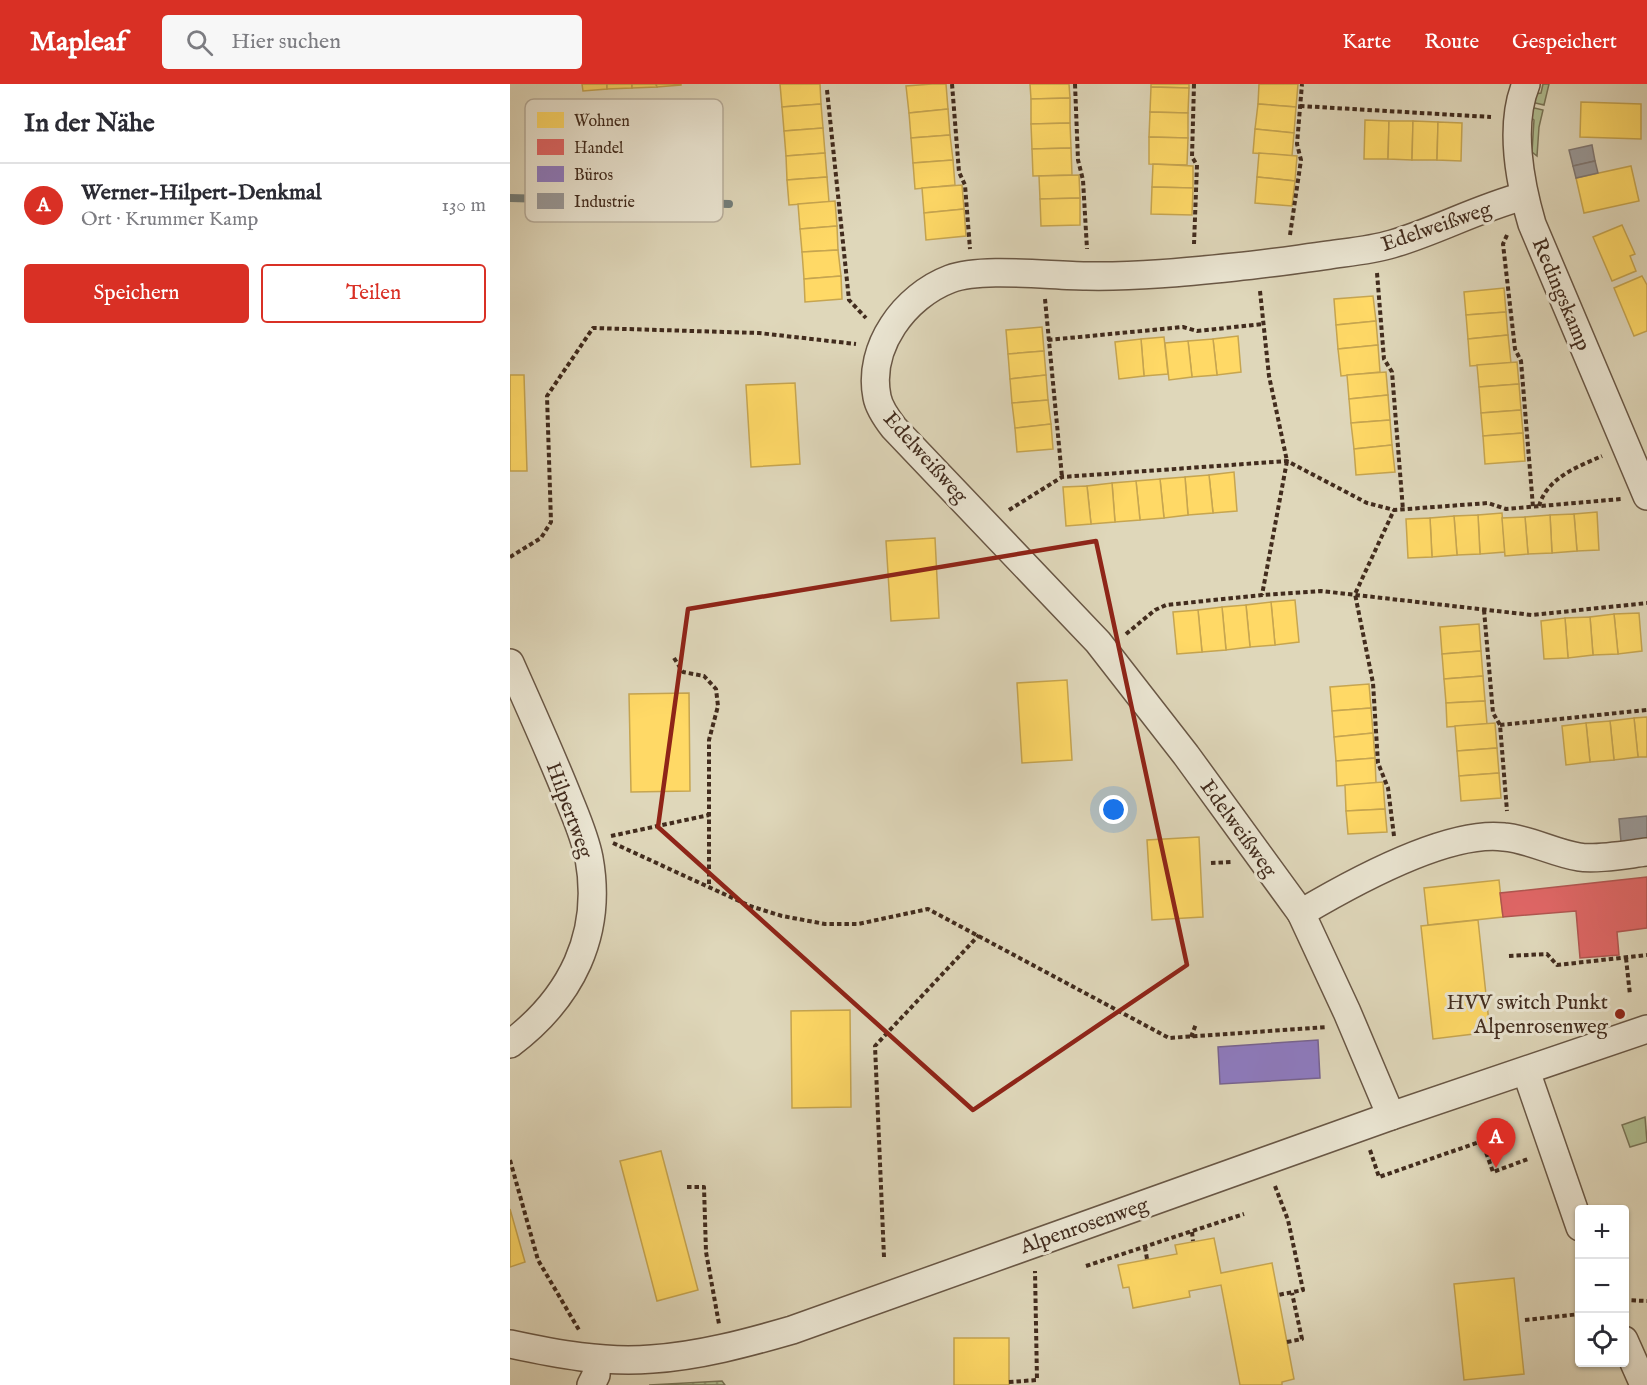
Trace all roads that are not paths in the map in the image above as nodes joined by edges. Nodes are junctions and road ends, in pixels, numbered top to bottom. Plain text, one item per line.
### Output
1 (1526, 84) edge
2 (1524, 196) junction
3 (1634, 497) edge
4 (510, 663) edge
5 (1647, 852) edge
6 (1301, 913) junction
7 (1647, 1029) edge
8 (510, 1044) edge
9 (1526, 1071) junction
10 (1391, 1116) junction
11 (1575, 1213) edge
12 (510, 1344) edge
13 (1629, 1352) edge
14 (597, 1359) junction
15 (591, 1385) edge
16 (1644, 1385) edge

1 - 2 street, Redingskamp
2 - 3 street, Redingskamp
2 - 6 street, Edelweißweg
4 - 8 street, Hilpertweg
5 - 6 street
6 - 10 street, Edelweißweg
7 - 9 street, Alpenrosenweg
9 - 10 street, Alpenrosenweg
9 - 11 street
10 - 14 street, Alpenrosenweg
12 - 14 street, Alpenrosenweg
13 - 16 street
14 - 15 street

